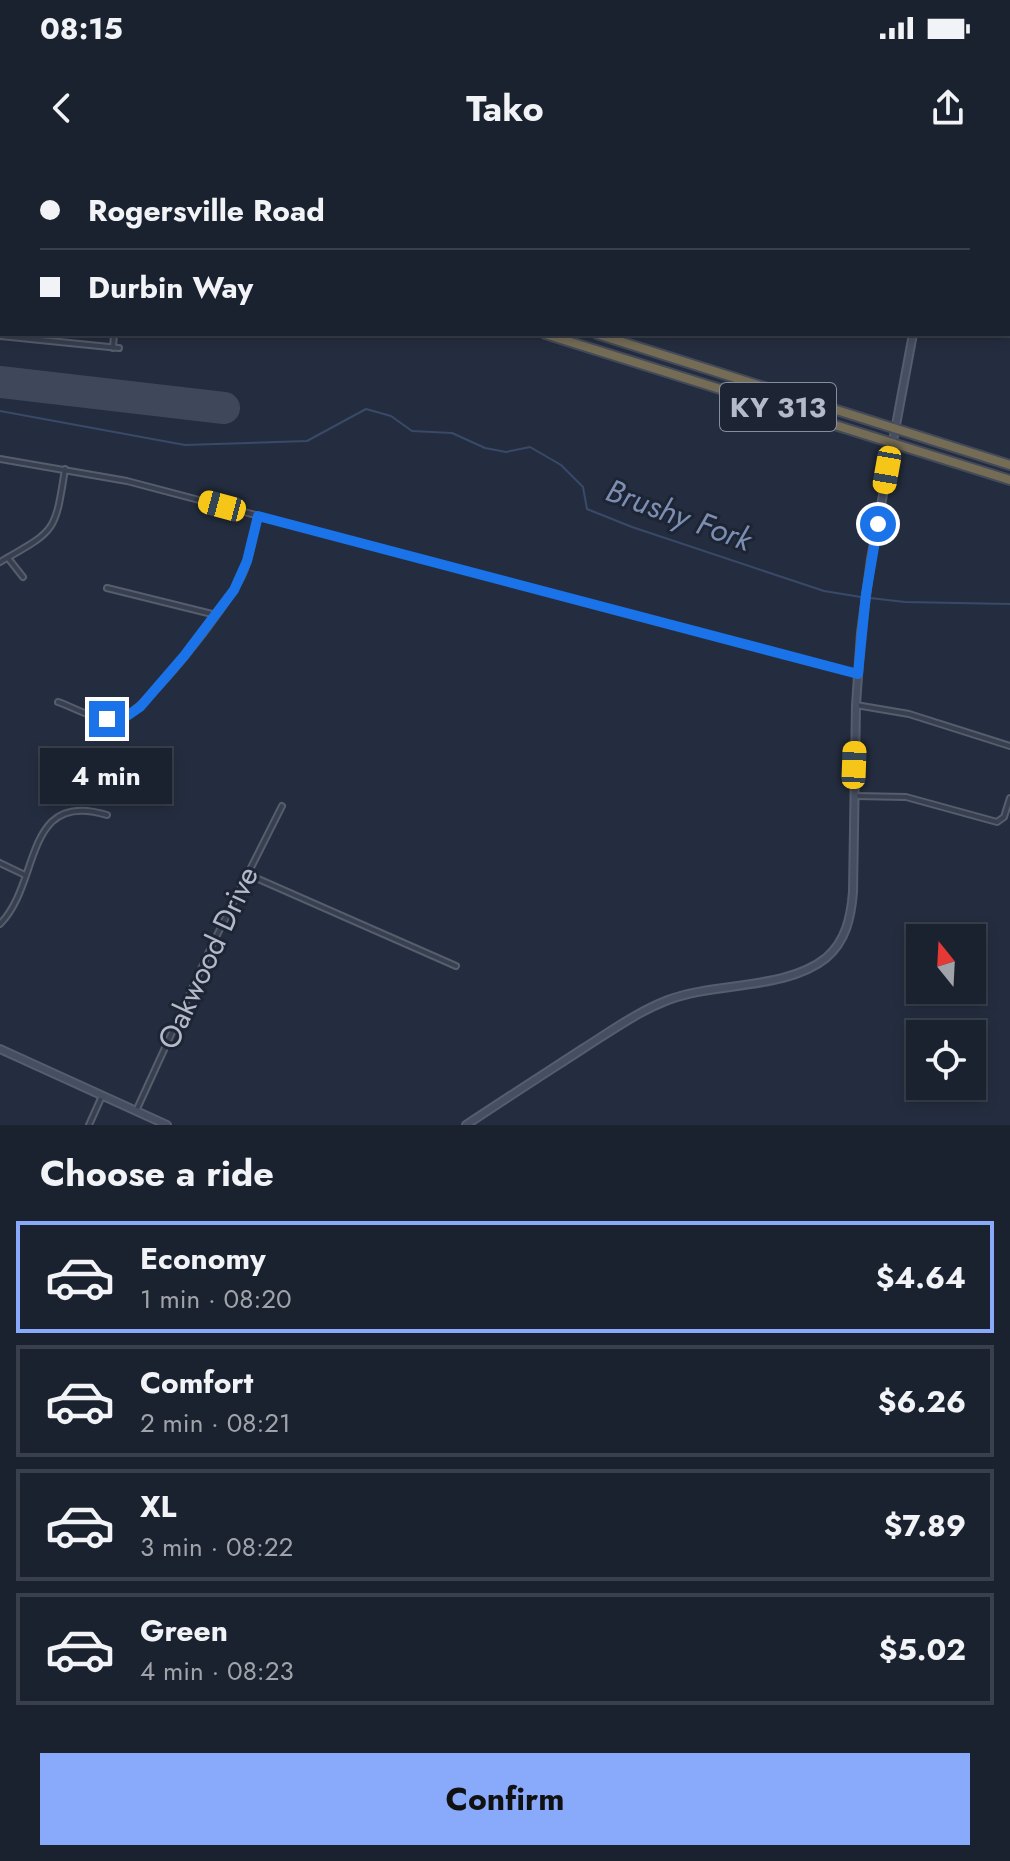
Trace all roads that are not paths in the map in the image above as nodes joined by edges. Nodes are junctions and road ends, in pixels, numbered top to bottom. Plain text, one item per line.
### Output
1 (0, 336) edge
2 (114, 336) edge
3 (551, 336) edge
4 (603, 336) edge
5 (913, 336) edge
6 (895, 428) junction
7 (892, 443) junction
8 (0, 459) edge
9 (1010, 465) edge
10 (65, 469) junction
11 (1010, 480) edge
12 (258, 516) junction
13 (8, 558) junction
14 (0, 562) edge
15 (23, 577) dead end
16 (107, 588) dead end
17 (216, 615) junction
18 (858, 674) junction
19 (58, 702) dead end
20 (856, 705) junction
21 (1010, 746) edge
22 (854, 796) junction
23 (1010, 798) edge
24 (282, 806) dead end
25 (107, 815) dead end
26 (0, 863) edge
27 (247, 874) junction
28 (25, 875) junction
29 (0, 924) edge
30 (456, 966) dead end
31 (0, 1049) edge
32 (102, 1096) junction
33 (136, 1111) junction
34 (89, 1125) edge
35 (167, 1125) edge
36 (466, 1125) edge

1 - 2 street
3 - 7 highway, KY 313
4 - 6 highway, KY 313
5 - 6 street
6 - 7 street
6 - 9 highway, KY 313
7 - 11 highway, KY 313
7 - 18 street
8 - 10 street
10 - 12 street
10 - 13 street
12 - 17 street
12 - 18 street
13 - 14 street
13 - 15 street
16 - 17 street
17 - 19 street
18 - 20 street
20 - 21 street
20 - 22 street
22 - 23 street
22 - 36 street
24 - 27 street, Oakwood Drive
25 - 28 street
26 - 28 street
27 - 30 street
27 - 33 street, Oakwood Drive
28 - 29 street
31 - 32 street
32 - 33 street
32 - 34 street
33 - 35 street

